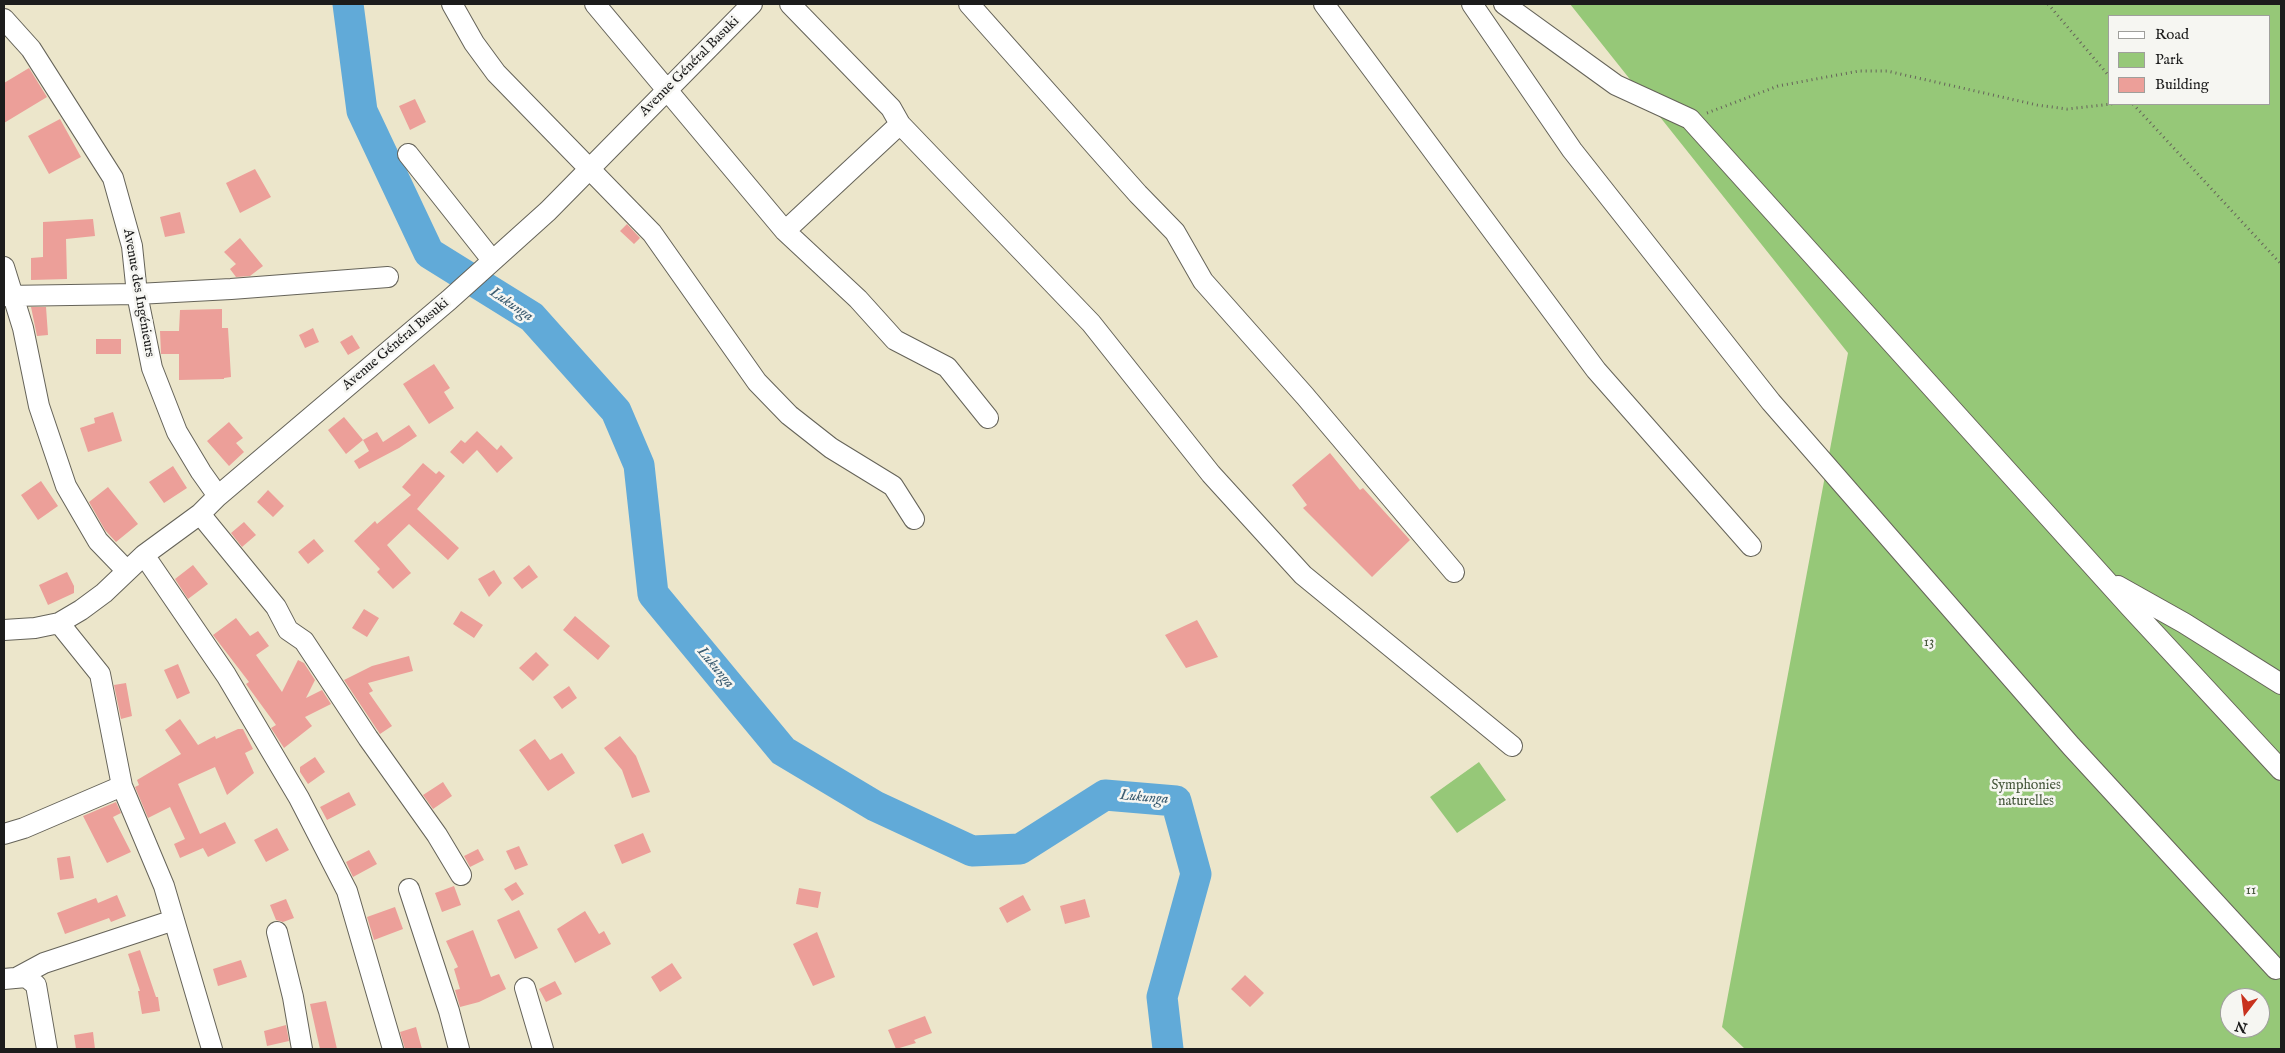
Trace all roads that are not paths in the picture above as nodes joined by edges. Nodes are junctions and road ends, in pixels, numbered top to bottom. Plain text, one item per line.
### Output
1 (452, 4) edge
2 (595, 4) edge
3 (752, 4) edge
4 (790, 4) edge
5 (969, 4) edge
6 (1324, 4) edge
7 (1472, 4) edge
8 (1504, 4) edge
9 (4, 19) edge
10 (667, 90) junction
11 (900, 124) junction
12 (408, 154) dead end
13 (589, 168) junction
14 (786, 231) junction
15 (492, 260) junction
16 (4, 267) edge
17 (388, 277) dead end
18 (137, 294) junction
19 (8, 296) edge
20 (988, 418) dead end
21 (218, 496) junction
22 (200, 514) junction
23 (914, 519) dead end
24 (1751, 546) dead end
25 (144, 555) junction
26 (127, 571) junction
27 (1454, 572) dead end
28 (2107, 580) junction
29 (59, 623) junction
30 (4, 630) edge
31 (2281, 684) edge
32 (1512, 746) dead end
33 (2281, 770) edge
34 (122, 786) junction
35 (4, 834) edge
36 (461, 875) dead end
37 (409, 889) dead end
38 (174, 920) junction
39 (277, 932) dead end
40 (2276, 969) dead end
41 (11, 978) edge
42 (525, 988) dead end
43 (46, 1049) edge
44 (212, 1049) edge
45 (302, 1049) edge
46 (393, 1049) edge
47 (459, 1049) edge
48 (543, 1049) edge

1 - 13 street
2 - 10 street
3 - 10 street, Avenue Général Basuki
4 - 11 street
5 - 27 street
6 - 24 street
7 - 40 street
8 - 28 street
9 - 18 street, Avenue des Ingénieurs
10 - 13 street, Avenue Général Basuki
10 - 14 street
11 - 14 street
11 - 32 street
12 - 15 street
13 - 15 street, Avenue Général Basuki
13 - 23 street
14 - 20 street
15 - 21 street, Avenue Général Basuki
16 - 19 street
17 - 18 street
18 - 19 street
18 - 21 street, Avenue des Ingénieurs
19 - 26 street
21 - 22 street, Avenue Général Basuki
22 - 25 street, Avenue Général Basuki
22 - 36 street
25 - 26 street, Avenue Général Basuki
25 - 46 street
26 - 29 street, Avenue Général Basuki
28 - 31 street
28 - 33 street
29 - 30 street, Avenue Général Basuki
29 - 34 street
34 - 35 street
34 - 38 street
37 - 47 street
38 - 41 street
38 - 44 street
39 - 45 street
41 - 43 street
42 - 48 street

